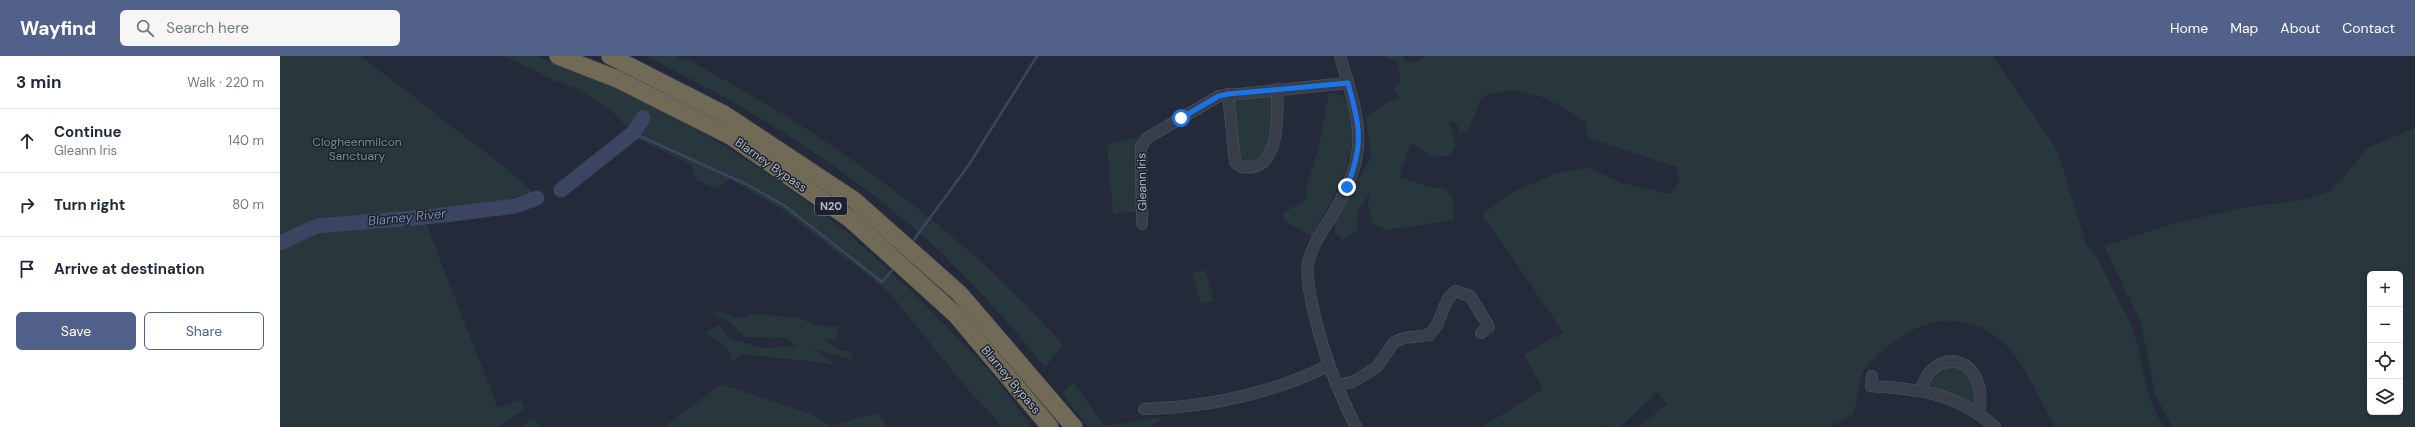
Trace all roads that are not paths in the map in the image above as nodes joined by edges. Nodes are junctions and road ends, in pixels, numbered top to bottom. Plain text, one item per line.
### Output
1 (558, 56) edge
2 (610, 56) edge
3 (1340, 56) edge
4 (1348, 83) junction
5 (1277, 89) junction
6 (1228, 94) junction
7 (1142, 224) dead end
8 (1481, 333) dead end
9 (1328, 366) junction
10 (1872, 376) dead end
11 (1336, 385) junction
12 (1921, 390) junction
13 (1144, 408) dead end
14 (1979, 413) junction
15 (1050, 427) edge
16 (1074, 427) edge
17 (1356, 427) edge
18 (1995, 427) edge

1 - 15 highway, Blarney Bypass / N20
2 - 16 highway, Blarney Bypass / N20
3 - 4 street
4 - 5 street, Gleann Iris
4 - 9 street
5 - 6 street, Gleann Iris
5 - 6 street
6 - 7 street, Gleann Iris
8 - 11 street
9 - 11 street
9 - 13 street
10 - 12 street
11 - 17 street
12 - 14 street
12 - 14 street
14 - 18 street

